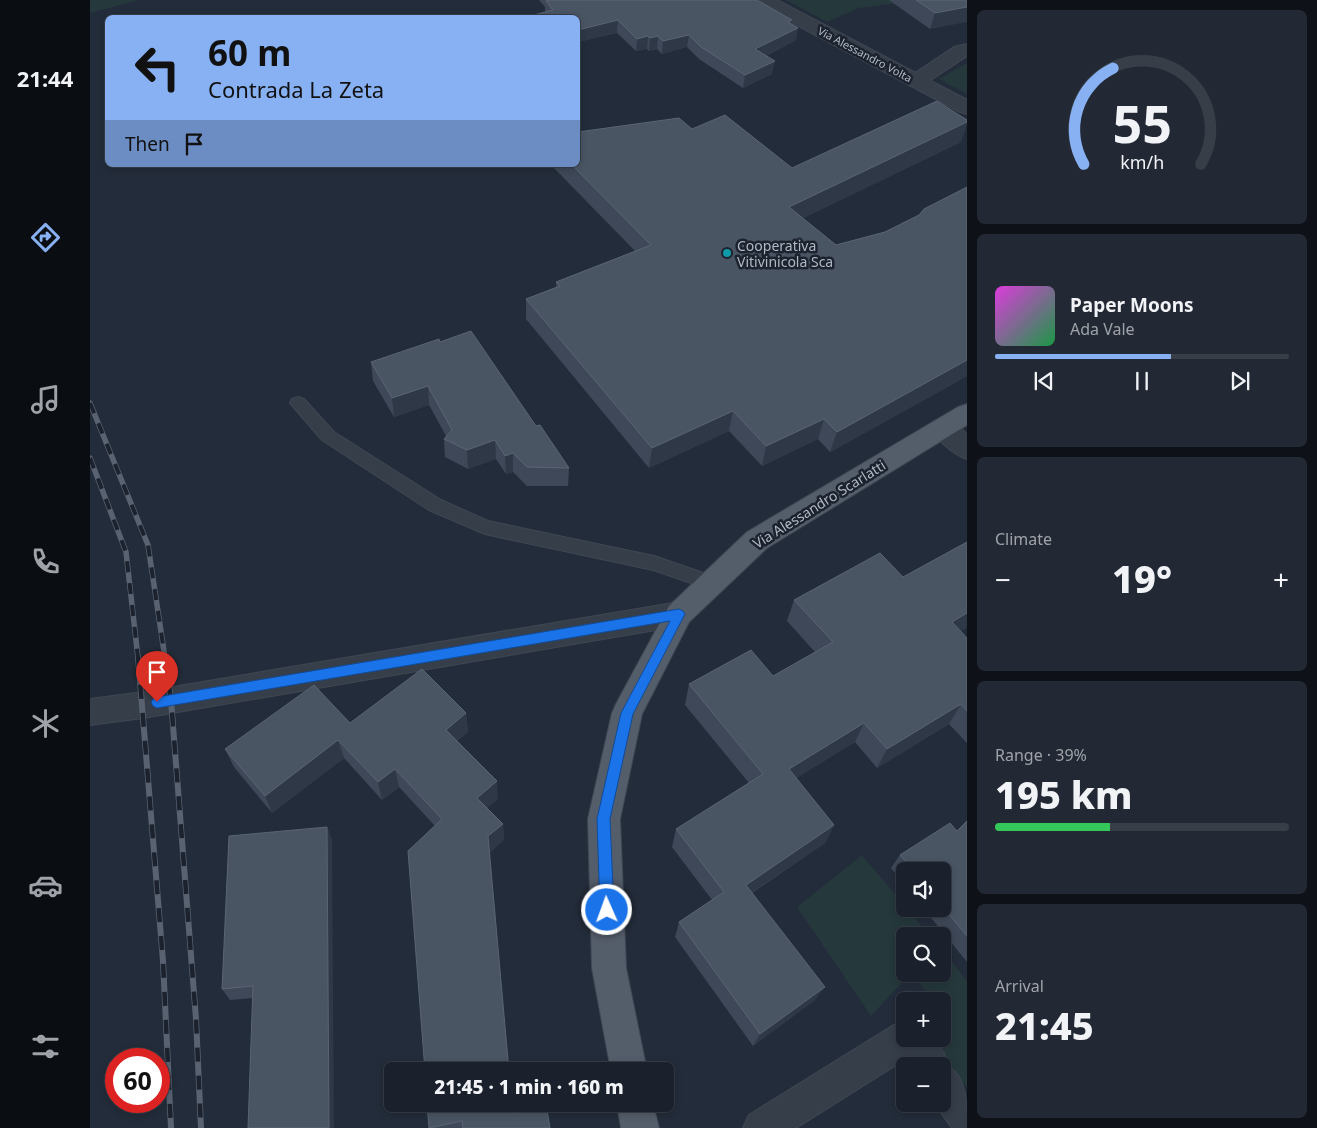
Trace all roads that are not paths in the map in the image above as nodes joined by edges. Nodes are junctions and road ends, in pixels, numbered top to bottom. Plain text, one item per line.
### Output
1 (764, 0) edge
2 (967, 50) edge
3 (916, 81) junction
4 (967, 108) edge
5 (298, 403) dead end
6 (955, 420) edge
7 (967, 449) edge
8 (712, 583) junction
9 (679, 614) junction
10 (90, 712) edge
11 (896, 1045) edge
12 (627, 1062) edge
13 (951, 1095) edge
14 (637, 1112) edge
15 (967, 1117) edge
16 (640, 1128) edge
17 (762, 1128) edge

1 - 3 street, Via Alessandro Volta
2 - 3 street
3 - 4 street, Via Alessandro Volta
5 - 8 lane
6 - 7 street
6 - 8 main road, Via Alessandro Scarlatti
8 - 9 main road, Via Alessandro Scarlatti
9 - 10 street
9 - 12 main road, Via Alessandro Scarlatti
11 - 17 street
13 - 15 street
14 - 16 main road

